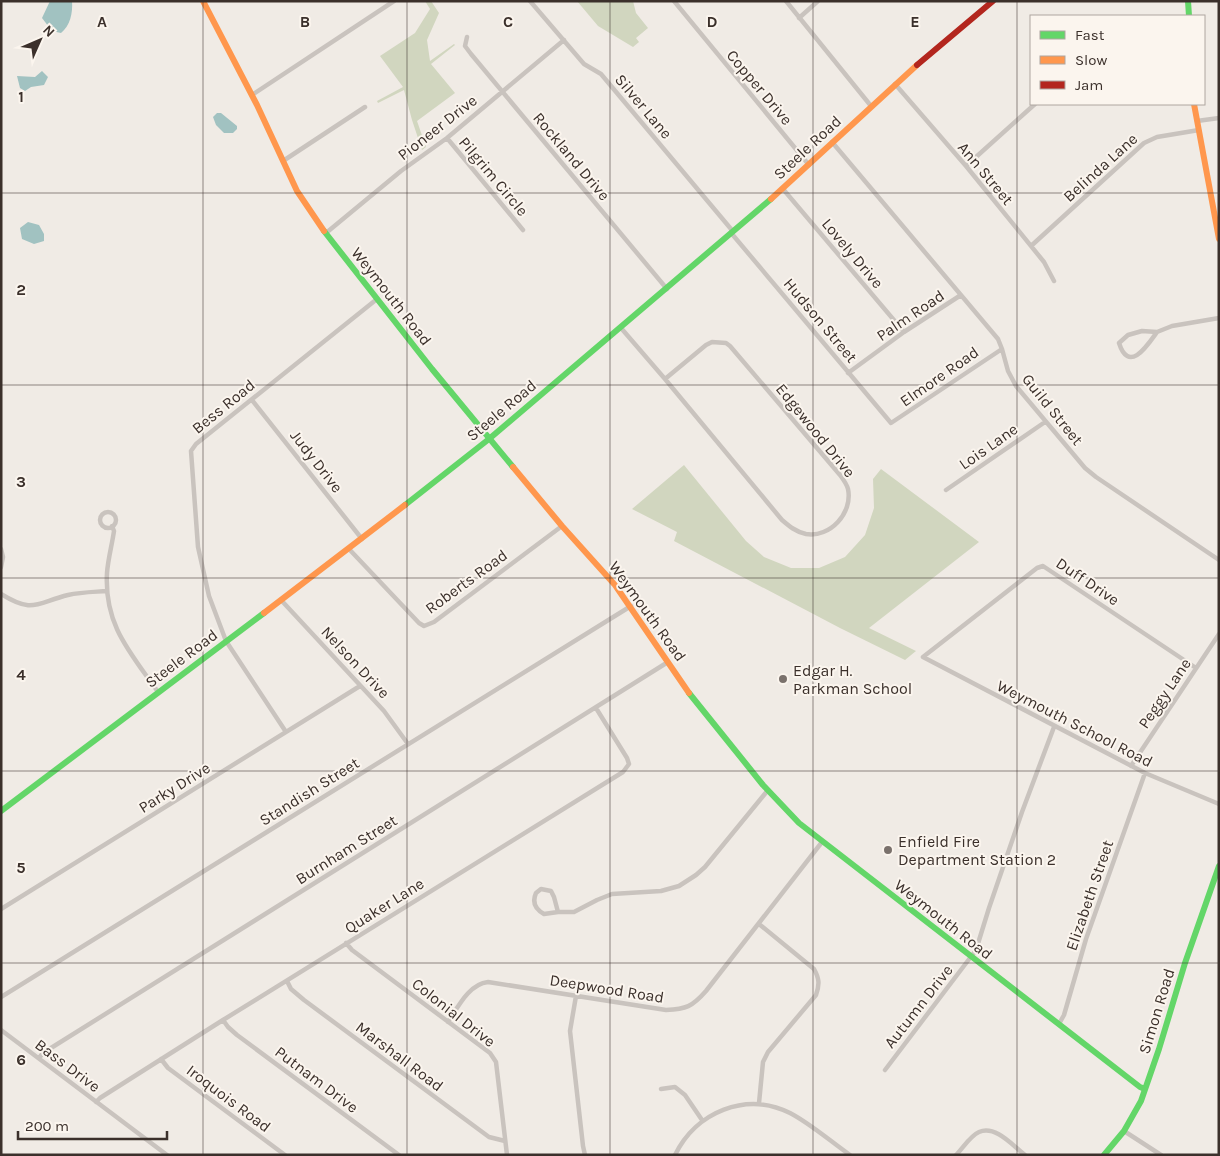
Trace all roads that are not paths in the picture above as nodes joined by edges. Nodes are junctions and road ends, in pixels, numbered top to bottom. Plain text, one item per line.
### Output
1 (203, 1) edge
2 (394, 1) edge
3 (530, 1) edge
4 (674, 1) edge
5 (786, 1) edge
6 (818, 1) edge
7 (993, 1) edge
8 (1188, 1) edge
9 (1188, 15) edge
10 (799, 18) junction
11 (467, 37) dead end
12 (564, 40) junction
13 (895, 84) junction
14 (502, 92) junction
15 (252, 95) junction
16 (1034, 105) edge
17 (1194, 105) edge
18 (871, 106) junction
19 (365, 107) dead end
20 (1219, 118) edge
21 (1197, 121) junction
22 (1199, 130) junction
23 (447, 138) junction
24 (832, 142) junction
25 (283, 161) junction
26 (809, 165) junction
27 (966, 166) junction
28 (783, 189) junction
29 (522, 230) dead end
30 (326, 233) junction
31 (732, 234) junction
32 (1219, 239) edge
33 (1030, 246) junction
34 (1054, 281) dead end
35 (667, 289) junction
36 (961, 295) junction
37 (377, 299) junction
38 (1219, 318) edge
39 (621, 328) junction
40 (904, 332) junction
41 (1157, 332) junction
42 (1002, 349) junction
43 (848, 373) junction
44 (665, 379) junction
45 (252, 400) junction
46 (1045, 422) junction
47 (891, 423) joint
48 (489, 439) junction
49 (946, 490) dead end
50 (112, 526) dead end
51 (562, 526) junction
52 (362, 539) junction
53 (348, 548) junction
54 (1, 549) edge
55 (1219, 560) edge
56 (1, 567) edge
57 (107, 591) junction
58 (1, 594) edge
59 (281, 600) junction
60 (630, 606) junction
61 (1219, 634) edge
62 (226, 641) junction
63 (923, 657) joint
64 (668, 662) junction
65 (1196, 668) junction
66 (360, 686) junction
67 (158, 692) junction
68 (596, 708) junction
69 (1054, 727) junction
70 (286, 732) junction
71 (408, 744) junction
72 (1131, 766) junction
73 (1145, 773) junction
74 (768, 790) junction
75 (1219, 804) edge
76 (1, 811) edge
77 (822, 842) junction
78 (1219, 866) edge
79 (1, 909) edge
80 (558, 912) junction
81 (759, 924) junction
82 (346, 943) junction
83 (972, 957) junction
84 (287, 981) junction
85 (576, 996) junction
86 (1, 997) edge
87 (223, 1020) junction
88 (448, 1022) junction
89 (1058, 1024) junction
90 (1, 1030) edge
91 (39, 1058) junction
92 (161, 1059) junction
93 (885, 1070) dead end
94 (661, 1089) dead end
95 (1146, 1090) junction
96 (96, 1102) junction
97 (759, 1103) junction
98 (702, 1120) junction
99 (1124, 1131) junction
100 (505, 1141) junction
101 (167, 1155) edge
102 (284, 1155) edge
103 (399, 1155) edge
104 (508, 1155) edge
105 (585, 1155) edge
106 (674, 1155) edge
107 (850, 1155) edge
108 (956, 1155) edge
109 (1024, 1155) edge
110 (1104, 1155) edge
111 (1161, 1155) edge

1 - 15 street, Weymouth Road
2 - 15 street
3 - 12 street, Silver Lane
4 - 26 street, Copper Drive
5 - 10 street
6 - 10 street
7 - 13 street, Steele Road
8 - 9 street
10 - 18 street
11 - 14 street, Rockland Drive
12 - 14 street, Pioneer Drive
12 - 31 street, Silver Lane
13 - 18 street, Steele Road
13 - 27 street, Ann Street
14 - 23 street, Pioneer Drive
14 - 35 street, Rockland Drive
15 - 25 street, Weymouth Road
16 - 27 street
17 - 21 street
18 - 24 street, Steele Road
19 - 25 street
20 - 21 street
21 - 22 street
22 - 32 street
22 - 33 street, Belinda Lane
23 - 29 street, Pilgrim Circle
23 - 30 street, Pioneer Drive
24 - 26 street, Steele Road
24 - 36 street, Guild Street
25 - 30 street, Weymouth Road
26 - 28 street, Steele Road
27 - 33 street, Ann Street
28 - 31 street, Steele Road
28 - 40 street, Lovely Drive
30 - 37 street, Weymouth Road
31 - 35 street, Steele Road
31 - 43 street, Hudson Street
33 - 34 street, Ann Street
35 - 39 street, Steele Road
36 - 40 street, Palm Road
36 - 42 street, Guild Street
37 - 45 street, Bess Road
37 - 48 street, Weymouth Road
38 - 41 street
39 - 44 street, Edgewood Drive
39 - 48 street, Steele Road
40 - 43 street, Palm Road
41 - 41 street
42 - 46 street, Guild Street
42 - 47 street, Elmore Road
43 - 47 street, Hudson Street
44 - 44 street, Edgewood Drive
45 - 52 street, Judy Drive
45 - 62 street, Bess Road
46 - 49 street, Lois Lane
46 - 55 street, Guild Street
48 - 51 street, Weymouth Road
48 - 52 street, Steele Road
50 - 57 street
51 - 53 street, Roberts Road
51 - 60 street, Weymouth Road
52 - 53 street, Steele Road
53 - 59 street, Steele Road
54 - 56 street
57 - 58 street
57 - 67 street
59 - 62 street, Steele Road
59 - 66 street, Nelson Drive
60 - 64 street, Weymouth Road
60 - 71 street, Standish Street
61 - 65 street, Peggy Lane
62 - 67 street, Steele Road
62 - 70 street
63 - 65 street, Duff Drive
63 - 69 street, Weymouth School Road
64 - 68 street, Burnham Street
64 - 74 street, Weymouth Road
65 - 72 street, Peggy Lane
66 - 70 street, Parky Drive
66 - 71 street, Nelson Drive
67 - 76 street, Steele Road
68 - 82 street, Quaker Lane
68 - 91 street, Burnham Street
69 - 72 street, Weymouth School Road
69 - 83 street, Autumn Drive
70 - 79 street, Parky Drive
71 - 86 street, Standish Street
72 - 73 street, Weymouth School Road
73 - 75 street, Weymouth School Road
73 - 89 street, Elizabeth Street
74 - 77 street, Weymouth Road
74 - 80 street
77 - 81 street, Deepwood Road
77 - 83 street, Weymouth Road
78 - 95 street, Simon Road
80 - 80 street
81 - 85 street, Deepwood Road
81 - 97 street
82 - 84 street, Quaker Lane
82 - 88 street, Colonial Drive
83 - 89 street, Weymouth Road
83 - 93 street, Autumn Drive
84 - 87 street, Quaker Lane
84 - 100 street, Marshall Road
85 - 88 street, Deepwood Road
85 - 105 street
87 - 92 street, Quaker Lane
87 - 103 street, Putnam Drive
88 - 100 street, Colonial Drive
89 - 95 street, Weymouth Road
90 - 91 street, Bass Drive
91 - 96 street, Bass Drive
92 - 96 street, Quaker Lane
92 - 102 street, Iroquois Road
94 - 98 street
95 - 99 street, Simon Road
96 - 101 street, Bass Drive
97 - 98 street
97 - 107 street
98 - 106 street
99 - 110 street, Simon Road
99 - 111 street
100 - 104 street, Colonial Drive
108 - 109 street

